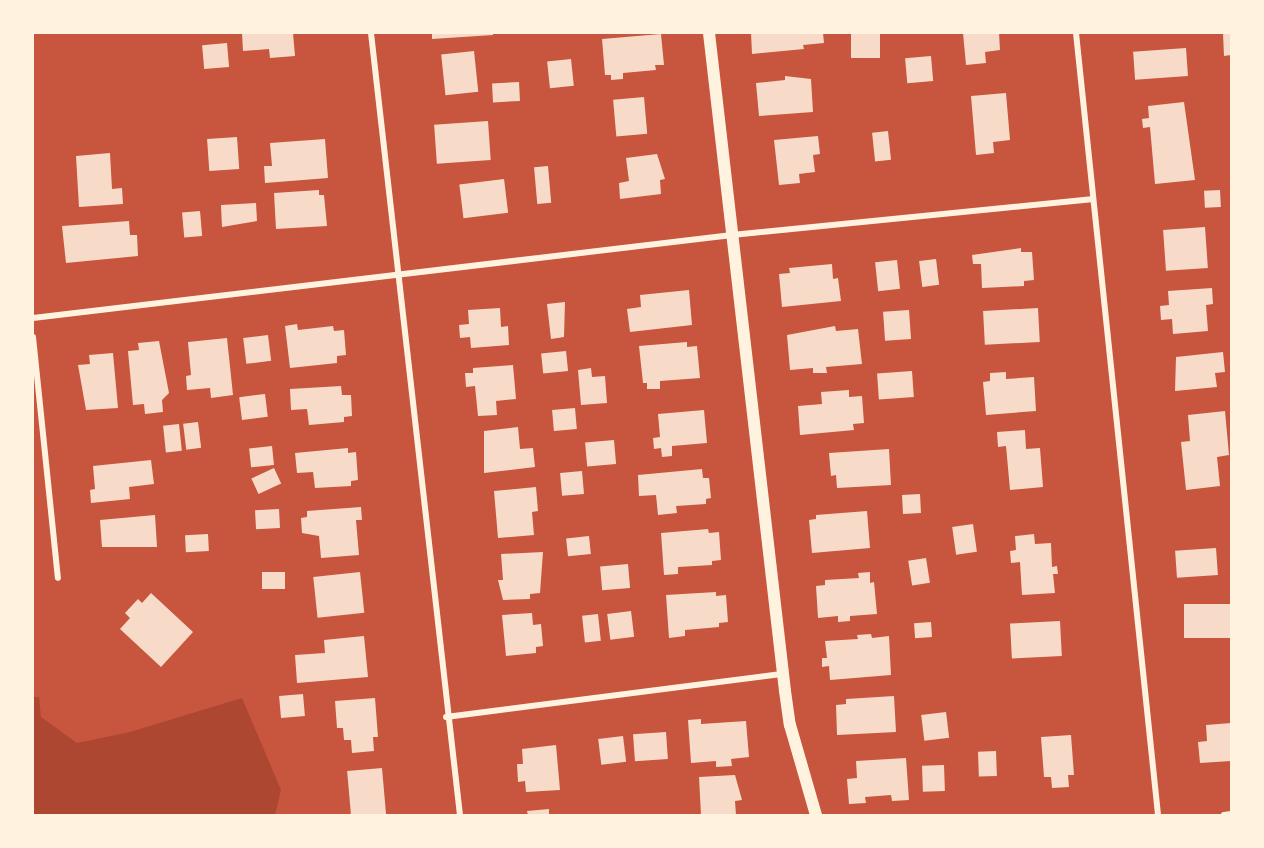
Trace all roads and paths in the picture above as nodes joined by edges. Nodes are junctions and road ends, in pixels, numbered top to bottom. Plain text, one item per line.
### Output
1 (371, 33) edge
2 (709, 33) edge
3 (1076, 33) edge
4 (1091, 199) junction
5 (732, 235) junction
6 (400, 277) junction
7 (33, 318) edge
8 (33, 337) edge
9 (58, 578) dead end
10 (783, 674) junction
11 (446, 717) junction
12 (1231, 814) edge
13 (460, 815) edge
14 (816, 815) edge
15 (1158, 815) edge
16 (1224, 815) edge

1 - 6 street
2 - 5 main road
3 - 4 street
4 - 5 street
4 - 15 street
5 - 6 street
5 - 10 main road
6 - 7 street
6 - 11 street
8 - 9 street
10 - 11 street
10 - 14 main road
11 - 13 street
12 - 16 street

